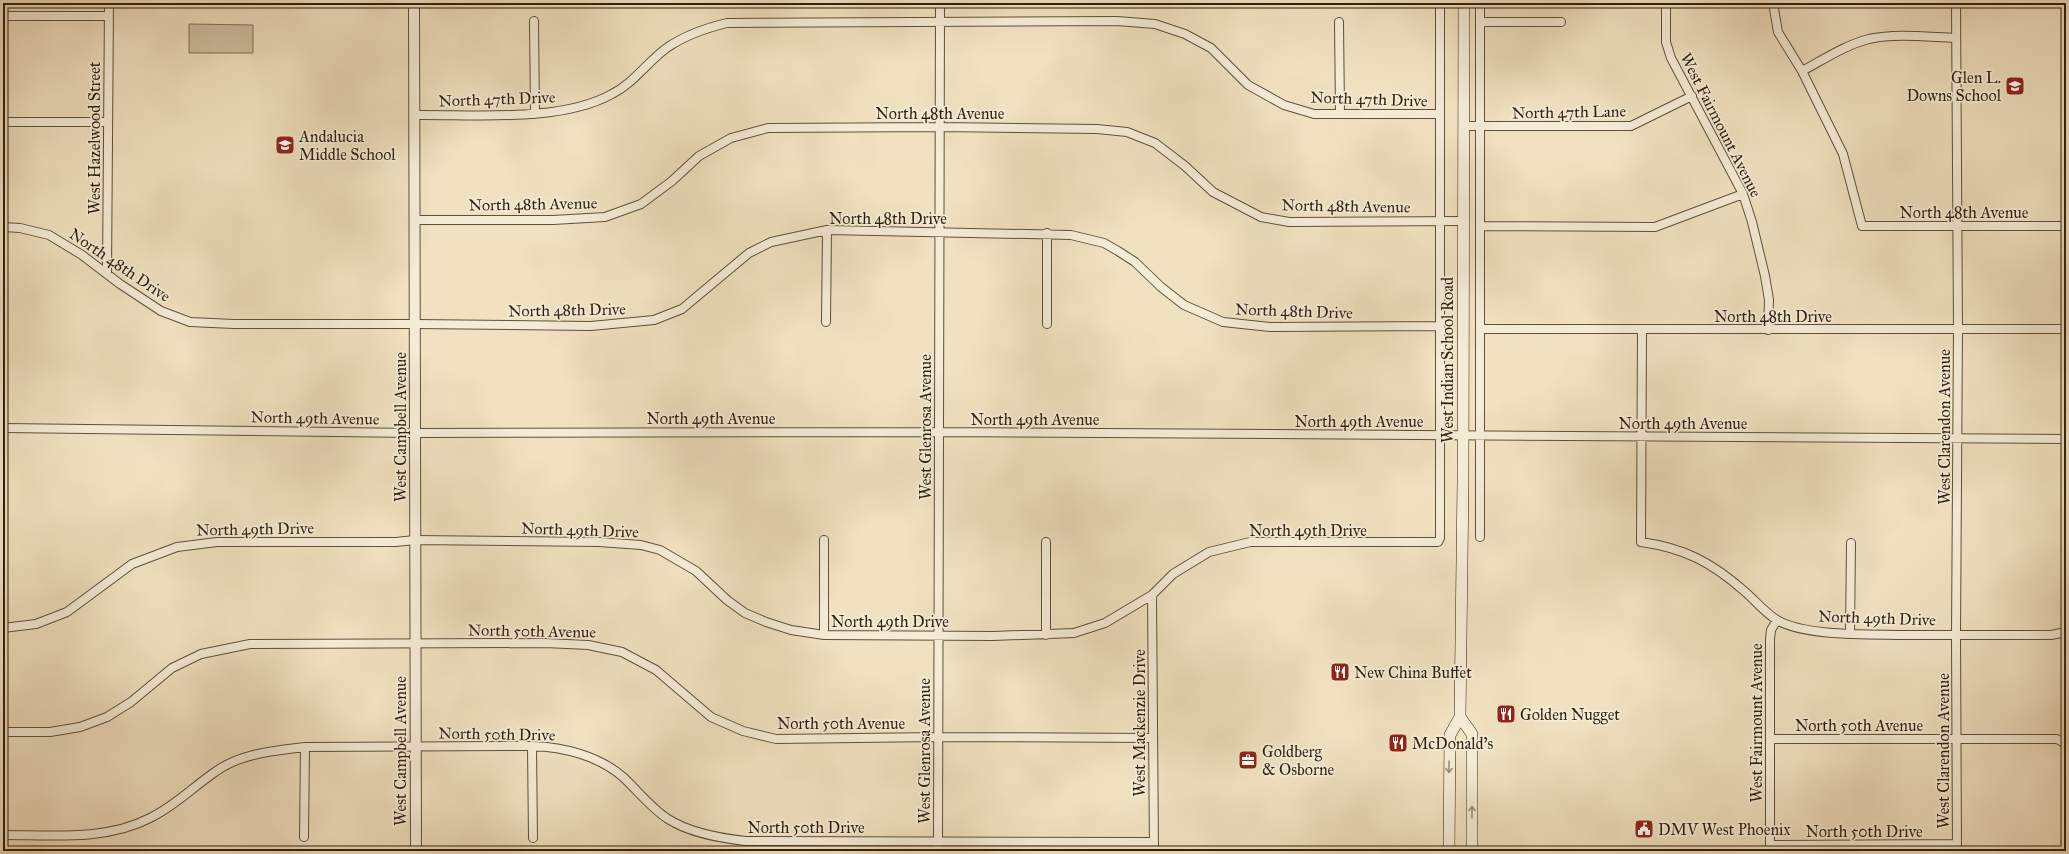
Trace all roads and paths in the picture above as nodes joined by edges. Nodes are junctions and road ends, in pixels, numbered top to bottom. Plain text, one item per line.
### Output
1 (109, 3) edge
2 (414, 3) edge
3 (940, 3) edge
4 (1440, 3) edge
5 (1464, 3) edge
6 (1480, 3) edge
7 (1666, 3) edge
8 (1773, 3) edge
9 (1956, 3) edge
10 (3, 16) edge
11 (109, 16) junction
12 (534, 21) dead end
13 (940, 22) junction
14 (1339, 22) dead end
15 (1480, 22) junction
16 (1562, 22) dead end
17 (1955, 38) junction
18 (1802, 71) junction
19 (1692, 96) junction
20 (535, 114) junction
21 (1340, 114) junction
22 (1440, 114) junction
23 (414, 115) junction
24 (3, 122) edge
25 (108, 122) junction
26 (1463, 126) junction
27 (940, 127) junction
28 (1480, 127) junction
29 (1742, 194) junction
30 (416, 220) junction
31 (1463, 220) junction
32 (1440, 221) junction
33 (1480, 226) junction
34 (1956, 226) junction
35 (2066, 226) edge
36 (3, 227) edge
37 (827, 230) junction
38 (940, 232) junction
39 (1047, 233) junction
40 (107, 274) junction
41 (826, 322) dead end
42 (416, 324) junction
43 (1047, 324) dead end
44 (1440, 326) junction
45 (1480, 329) junction
46 (1642, 329) junction
47 (1958, 329) junction
48 (2066, 329) edge
49 (1768, 330) junction
50 (3, 428) edge
51 (939, 432) junction
52 (415, 433) junction
53 (1440, 435) junction
54 (1463, 435) junction
55 (1480, 435) junction
56 (1642, 437) junction
57 (1958, 439) junction
58 (2066, 439) edge
59 (1480, 538) dead end
60 (415, 540) junction
61 (824, 540) dead end
62 (1046, 542) dead end
63 (1438, 542) joint
64 (1851, 543) dead end
65 (1152, 595) junction
66 (1777, 620) junction
67 (3, 628) edge
68 (2066, 632) edge
69 (938, 634) junction
70 (1850, 634) junction
71 (824, 635) junction
72 (1046, 635) junction
73 (1956, 635) junction
74 (415, 644) junction
75 (1460, 717) junction
76 (3, 732) edge
77 (938, 737) junction
78 (1153, 738) junction
79 (1770, 739) junction
80 (1958, 740) junction
81 (2066, 744) edge
82 (532, 746) junction
83 (305, 747) junction
84 (414, 747) junction
85 (3, 835) edge
86 (304, 837) dead end
87 (532, 838) dead end
88 (938, 840) junction
89 (1154, 842) junction
90 (1770, 848) edge
91 (1957, 848) edge
92 (416, 851) edge
93 (938, 851) edge
94 (1154, 851) edge
95 (1449, 851) edge
96 (1472, 851) edge

1 - 11 street, West Hazelwood Street
2 - 23 street, West Campbell Avenue
3 - 13 street, West Glenrosa Avenue
4 - 22 street, West Indian School Road
5 - 26 main road, West Indian School Road
6 - 15 street, West Indian School Road
7 - 19 street, West Fairmount Avenue
8 - 18 street
9 - 17 street, West Clarendon Avenue
10 - 11 street
11 - 25 street, West Hazelwood Street
12 - 20 street
13 - 20 street, North 47th Drive
13 - 21 street, North 47th Drive
13 - 27 street, West Glenrosa Avenue
14 - 21 street
15 - 16 street
15 - 28 street, West Indian School Road
17 - 18 street
17 - 34 street, West Clarendon Avenue
18 - 34 street, North 48th Avenue
19 - 28 street, North 47th Lane
19 - 29 street, West Fairmount Avenue
20 - 23 street, North 47th Drive
21 - 22 street, North 47th Drive
22 - 32 street, West Indian School Road
23 - 30 street, West Campbell Avenue
24 - 25 street
25 - 40 street, West Hazelwood Street
26 - 28 street, North 47th Lane
26 - 31 main road, West Indian School Road
27 - 30 street, North 48th Avenue
27 - 32 street, North 48th Avenue
27 - 38 street, West Glenrosa Avenue
28 - 33 street, West Indian School Road
29 - 33 street
29 - 49 street, West Fairmount Avenue
30 - 42 street, West Campbell Avenue
31 - 32 street, North 48th Avenue
31 - 54 main road, West Indian School Road
32 - 44 street, West Indian School Road
33 - 45 street, West Indian School Road
34 - 35 street, North 48th Avenue
34 - 47 street, West Clarendon Avenue
36 - 40 street, North 48th Drive
37 - 38 street, North 48th Drive
37 - 41 street
37 - 42 street, North 48th Drive
38 - 39 street, North 48th Drive
38 - 51 street, West Glenrosa Avenue
39 - 43 street
39 - 44 street, North 48th Drive
40 - 42 street, North 48th Drive
42 - 52 street, West Campbell Avenue
44 - 53 street, West Indian School Road
45 - 46 street, North 48th Drive
45 - 55 street, West Indian School Road
46 - 49 street, North 48th Drive
46 - 56 street
47 - 48 street, North 48th Drive
47 - 49 street, North 48th Drive
47 - 57 street, West Clarendon Avenue
50 - 52 street, North 49th Avenue
51 - 52 street, North 49th Avenue
51 - 53 street, North 49th Avenue
51 - 69 street, West Glenrosa Avenue
52 - 60 street, West Campbell Avenue
53 - 54 street, North 49th Avenue
53 - 63 street, West Indian School Road
54 - 55 street, North 49th Avenue
54 - 75 main road, West Indian School Road
55 - 56 street, North 49th Avenue
55 - 59 street, West Indian School Road
56 - 57 street, North 49th Avenue
56 - 66 street, North 49th Drive
57 - 58 street, North 49th Avenue
57 - 73 street, West Clarendon Avenue
60 - 67 street, North 49th Drive
60 - 71 street, North 49th Drive
60 - 74 street, West Campbell Avenue
61 - 71 street
62 - 72 street
63 - 65 street, North 49th Drive
64 - 70 street
65 - 72 street, North 49th Drive
65 - 78 street, West Mackenzie Drive
66 - 70 street, North 49th Drive
66 - 79 street, West Fairmount Avenue
68 - 73 street, North 49th Drive
69 - 71 street, North 49th Drive
69 - 72 street, North 49th Drive
69 - 77 street, West Glenrosa Avenue
70 - 73 street, North 49th Drive
73 - 80 street, West Clarendon Avenue
74 - 76 street, North 50th Avenue
74 - 77 street, North 50th Avenue
74 - 84 street, West Campbell Avenue
75 -> 95 main road, West Indian School Road
96 -> 75 main road
77 - 78 street, North 50th Avenue
77 - 88 street, West Glenrosa Avenue
78 - 89 street, West Mackenzie Drive
79 - 80 street, North 50th Avenue
79 - 90 street, West Fairmount Avenue
80 - 81 street, North 50th Avenue
80 - 91 street, West Clarendon Avenue
82 - 84 street, North 50th Drive
82 - 87 street
82 - 88 street, North 50th Drive
83 - 84 street, North 50th Drive
83 - 85 street, North 50th Drive
83 - 86 street
84 - 92 street, West Campbell Avenue
88 - 89 street, North 50th Drive
88 - 93 street, West Glenrosa Avenue
89 - 94 street, West Mackenzie Drive
90 - 91 street, North 50th Drive

